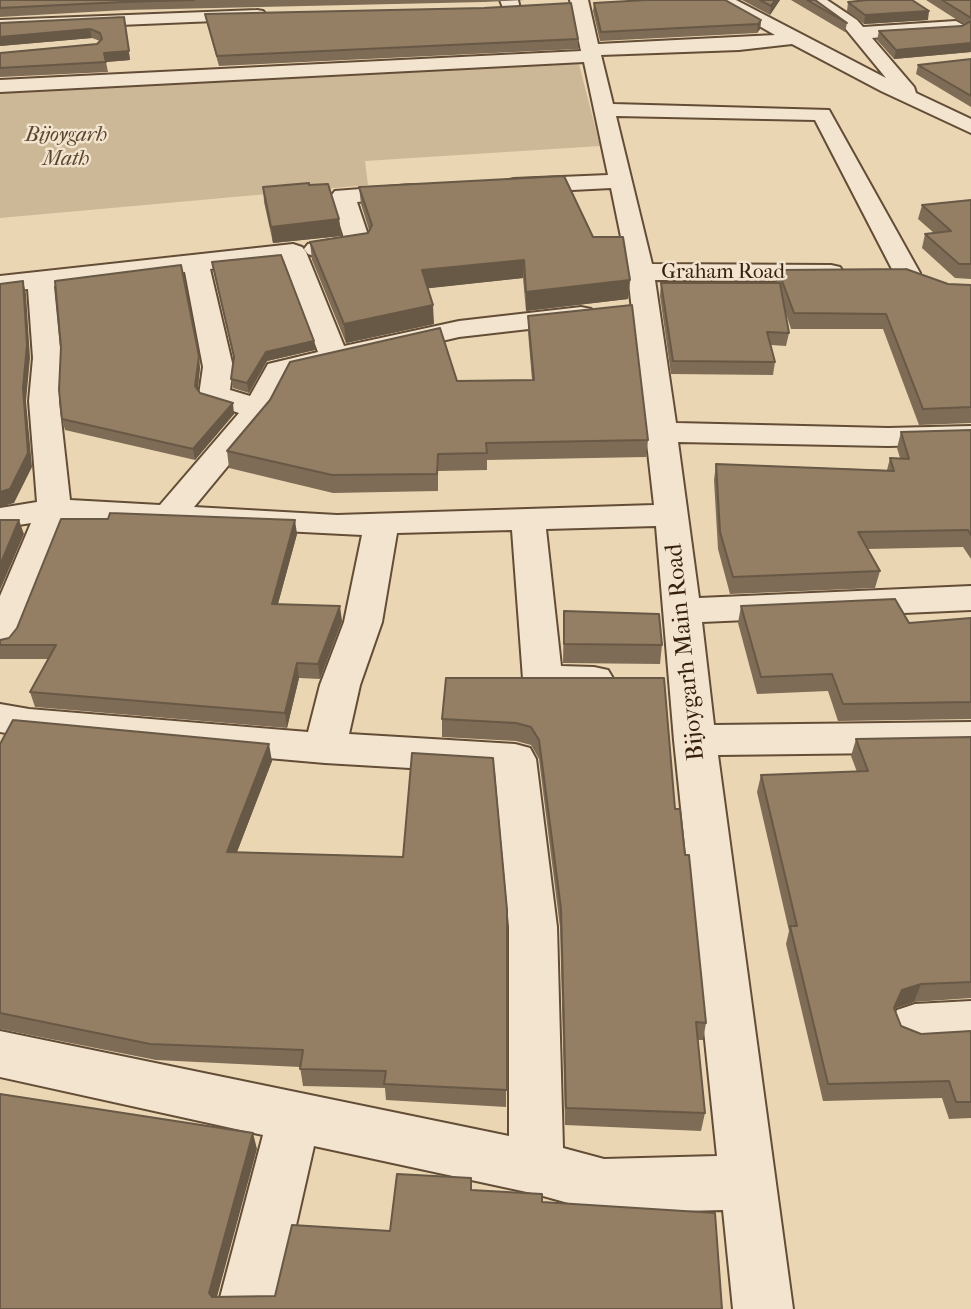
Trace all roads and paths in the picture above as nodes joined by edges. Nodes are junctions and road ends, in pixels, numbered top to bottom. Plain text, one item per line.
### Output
1 (130, 0) edge
2 (723, 0) edge
3 (819, 3) edge
4 (850, 3) edge
5 (580, 4) edge
6 (167, 9) edge
7 (971, 10) edge
8 (273, 15) edge
9 (125, 18) junction
10 (0, 25) edge
11 (964, 30) edge
12 (859, 33) junction
13 (795, 38) junction
14 (591, 53) junction
15 (912, 66) edge
16 (889, 68) junction
17 (0, 86) edge
18 (931, 86) edge
19 (909, 94) junction
20 (604, 110) junction
21 (970, 125) edge
22 (621, 181) junction
23 (493, 188) edge
24 (439, 191) edge
25 (293, 252) junction
26 (196, 262) junction
27 (853, 274) edge
28 (880, 274) edge
29 (907, 274) junction
30 (40, 279) junction
31 (0, 284) edge
32 (932, 284) edge
33 (628, 301) junction
34 (334, 356) junction
35 (259, 409) junction
36 (662, 432) junction
37 (971, 435) edge
38 (54, 509) junction
39 (170, 514) junction
40 (672, 515) junction
41 (0, 518) edge
42 (528, 519) junction
43 (381, 524) junction
44 (971, 598) edge
45 (683, 611) junction
46 (0, 641) edge
47 (691, 681) junction
48 (5, 729) edge
49 (971, 737) edge
50 (695, 740) junction
51 (325, 748) junction
52 (971, 1023) edge
53 (915, 1026) dead end
54 (0, 1054) edge
55 (294, 1117) junction
56 (536, 1168) junction
57 (746, 1182) junction
58 (247, 1309) edge
59 (762, 1309) edge

1 - 9 street
2 - 13 street
3 - 4 street
3 - 12 street
5 - 14 street, Bijoygarh Main Road
6 - 8 street
6 - 9 street
7 - 11 street
9 - 10 street
11 - 12 street
12 - 16 street
13 - 14 street
13 - 19 street
14 - 17 street
14 - 20 street, Bijoygarh Main Road
15 - 16 street
16 - 19 street
18 - 19 street
19 - 21 street
20 - 22 street, Bijoygarh Main Road
20 - 29 street
22 - 23 street
22 - 33 street, Bijoygarh Main Road
24 - 25 street
25 - 26 street
25 - 34 street
26 - 30 street
26 - 35 street
27 - 33 street, Graham Road
28 - 29 street
29 - 32 street
30 - 31 street
30 - 38 street
33 - 34 street, Graham Road
33 - 36 street, Bijoygarh Main Road
34 - 35 street, Graham Road
35 - 39 street, Graham Road
36 - 37 street
36 - 40 street, Bijoygarh Main Road
38 - 39 street
38 - 41 street
38 - 46 street
39 - 43 street
40 - 42 street
40 - 45 street, Bijoygarh Main Road
42 - 43 street
42 - 47 street
43 - 51 street
44 - 45 street
45 - 47 street, Bijoygarh Main Road
47 - 50 street, Bijoygarh Main Road
48 - 51 street
49 - 50 street
50 - 57 street, Bijoygarh Main Road
51 - 56 street
52 - 53 street
54 - 55 street
55 - 56 street
55 - 58 street
56 - 57 street
57 - 59 street, Bijoygarh Main Road

